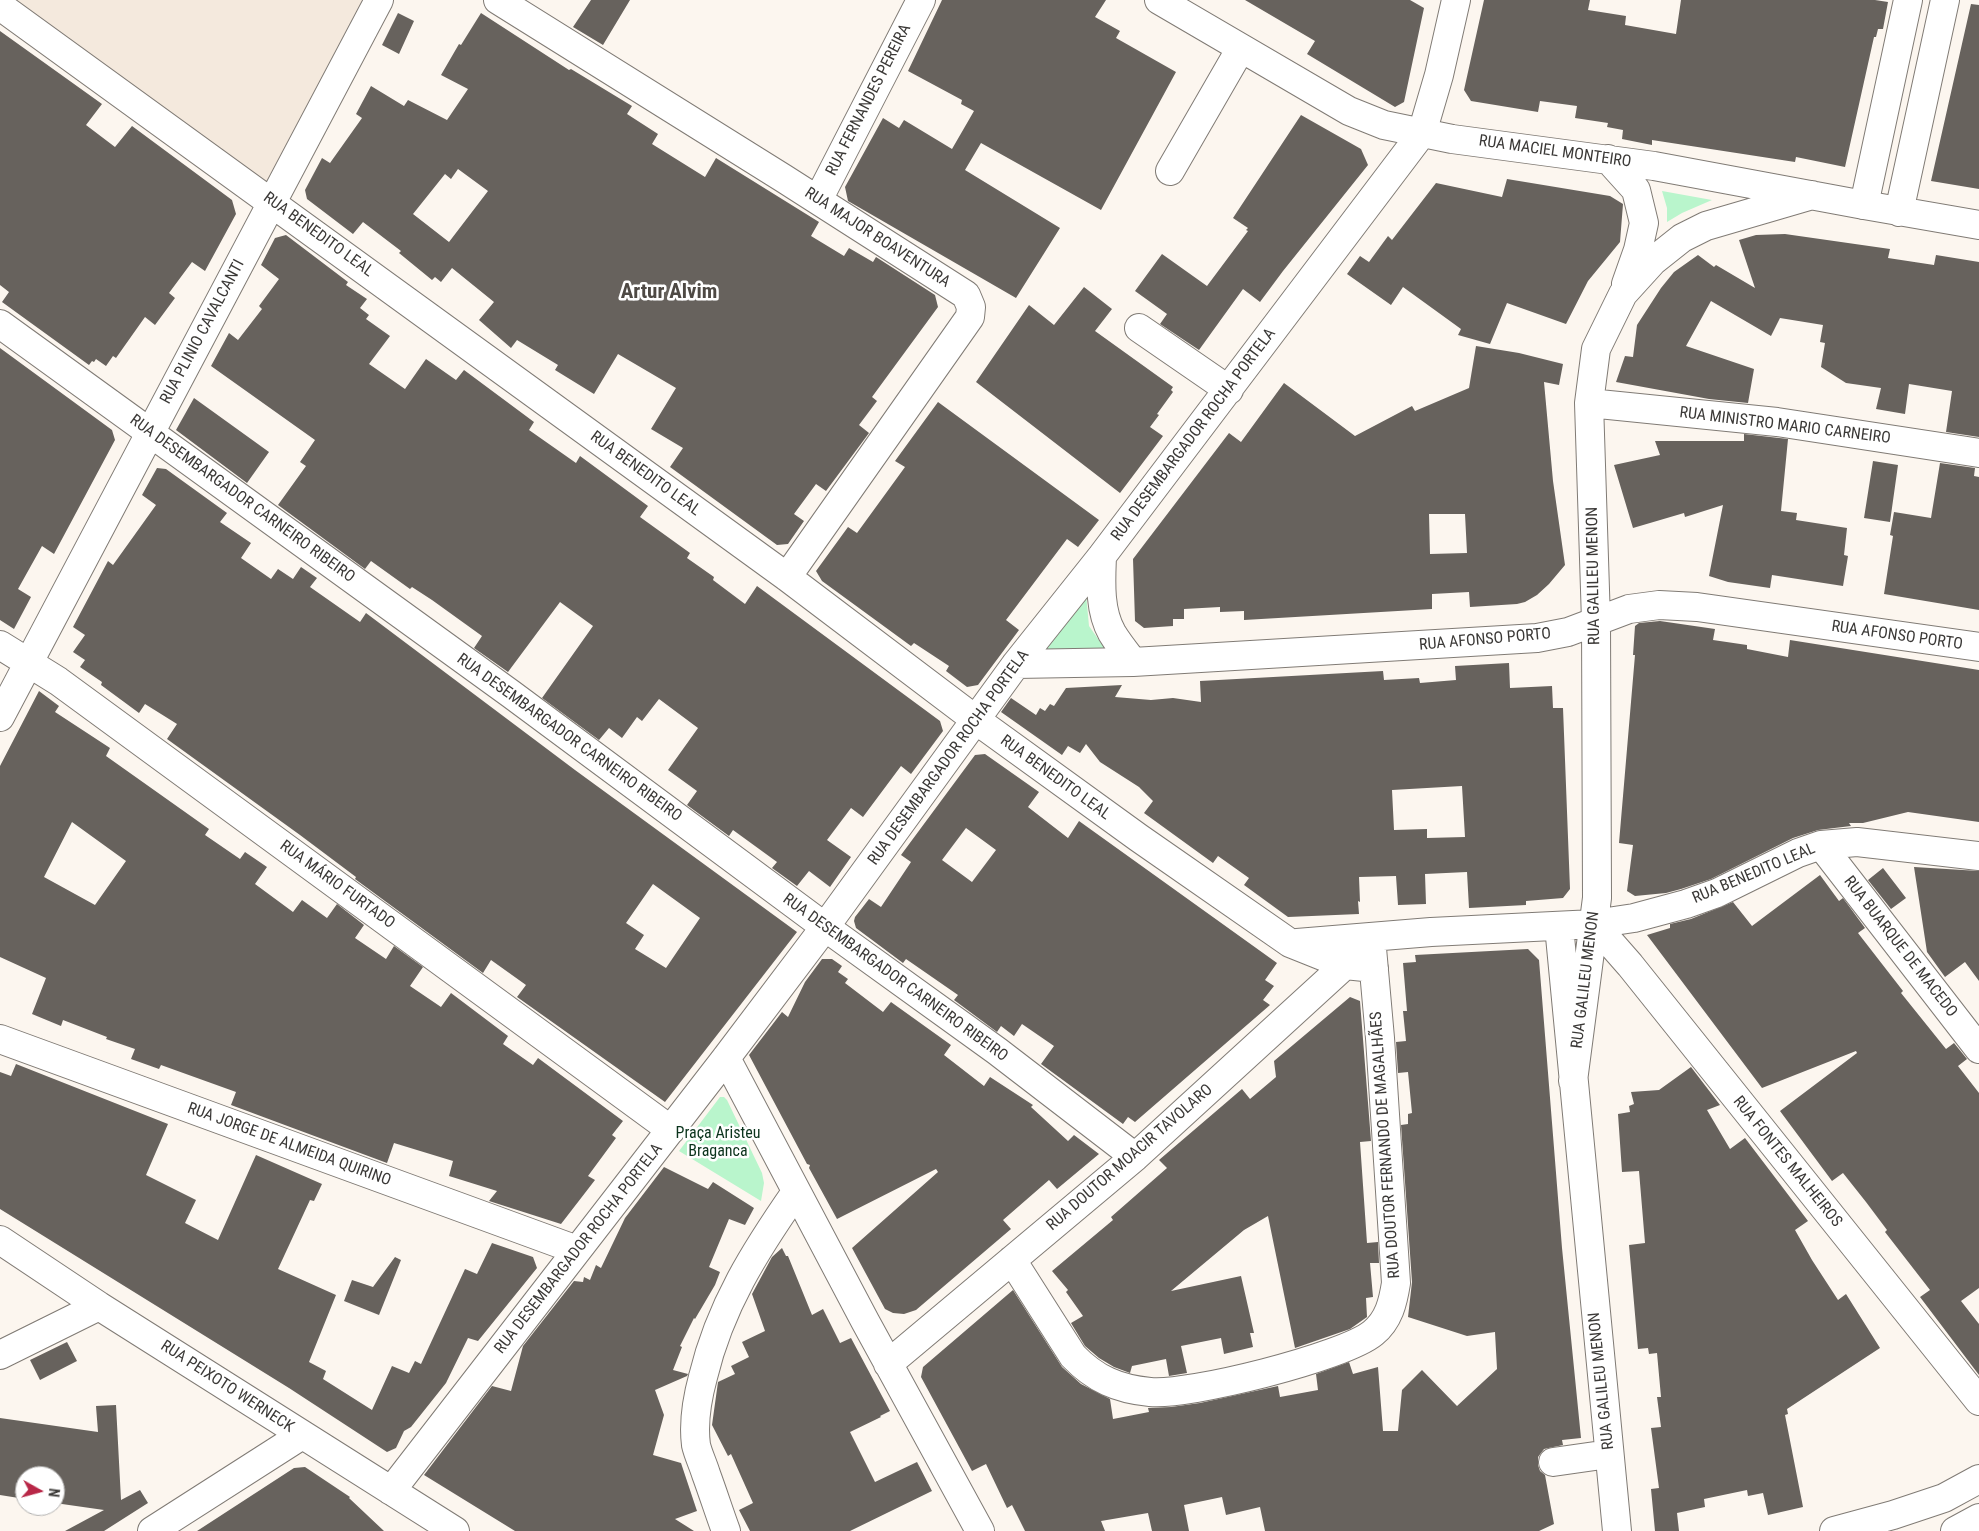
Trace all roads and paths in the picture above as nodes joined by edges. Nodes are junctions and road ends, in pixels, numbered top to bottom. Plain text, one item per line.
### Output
1 (379, 0) edge
2 (498, 0) edge
3 (921, 0) edge
4 (1159, 0) edge
5 (1456, 0) edge
6 (1908, 0) edge
7 (1945, 0) edge
8 (0, 6) edge
9 (1240, 48) junction
10 (1422, 133) junction
11 (1608, 159) junction
12 (1170, 171) dead end
13 (1812, 195) junction
14 (818, 200) junction
15 (272, 201) junction
16 (1864, 206) junction
17 (1899, 212) junction
18 (1979, 225) edge
19 (1623, 294) junction
20 (0, 324) edge
21 (1139, 328) dead end
22 (1229, 390) junction
23 (1590, 403) junction
24 (150, 433) junction
25 (1979, 453) edge
26 (1102, 556) junction
27 (787, 577) junction
28 (1596, 621) junction
29 (0, 645) edge
30 (1979, 647) edge
31 (1133, 662) junction
32 (29, 663) junction
33 (1016, 664) junction
34 (0, 717) edge
35 (976, 720) junction
36 (1821, 845) junction
37 (1979, 856) edge
38 (1594, 924) junction
39 (1559, 926) junction
40 (825, 927) junction
41 (1371, 937) junction
42 (1290, 943) junction
43 (1344, 965) junction
44 (1374, 968) junction
45 (0, 1039) edge
46 (1979, 1049) edge
47 (726, 1058) junction
48 (1573, 1081) junction
49 (671, 1130) junction
50 (1134, 1156) junction
51 (796, 1192) junction
52 (0, 1240) edge
53 (577, 1250) junction
54 (1012, 1260) junction
55 (99, 1306) junction
56 (0, 1355) edge
57 (888, 1364) junction
58 (1979, 1401) edge
59 (302, 1435) junction
60 (1610, 1454) junction
61 (1553, 1462) dead end
62 (1979, 1479) edge
63 (392, 1491) junction
64 (1979, 1518) edge
65 (152, 1531) edge
66 (456, 1531) edge
67 (726, 1531) edge
68 (980, 1531) edge
69 (1618, 1531) edge
70 (1834, 1531) edge
71 (1955, 1531) edge

1 - 15 main road, RUA PLINIO CAVALCANTI
2 - 14 main road, RUA MAJOR BOAVENTURA
3 - 14 main road, RUA FERNANDES PEREIRA
4 - 9 main road, RUA MACIEL MONTEIRO
5 - 10 main road, RUA DESEMBARGADOR ROCHA PORTELA
6 - 16 main road
7 - 17 main road
8 - 15 main road, RUA BENEDITO LEAL
9 - 10 main road, RUA MACIEL MONTEIRO
9 - 12 main road
10 - 11 main road, RUA MACIEL MONTEIRO
10 - 22 main road, RUA DESEMBARGADOR ROCHA PORTELA
11 - 13 main road, RUA MACIEL MONTEIRO
11 - 19 main road
13 - 16 main road, RUA MACIEL MONTEIRO
13 - 19 main road, RUA GALILEU MENON
14 - 27 main road, RUA MAJOR BOAVENTURA
15 - 24 main road, RUA PLINIO CAVALCANTI
15 - 27 main road, RUA BENEDITO LEAL
16 - 17 main road, RUA MACIEL MONTEIRO
17 - 18 main road, RUA MACIEL MONTEIRO
19 - 23 main road, RUA GALILEU MENON
20 - 24 main road, RUA DESEMBARGADOR CARNEIRO RIBEIRO
21 - 22 main road
22 - 26 main road, RUA DESEMBARGADOR ROCHA PORTELA
23 - 25 main road, RUA MINISTRO MARIO CARNEIRO
23 - 28 main road, RUA GALILEU MENON
24 - 32 main road, RUA PLINIO CAVALCANTI
24 - 40 main road, RUA DESEMBARGADOR CARNEIRO RIBEIRO
26 - 31 main road
26 - 33 main road, RUA DESEMBARGADOR ROCHA PORTELA
27 - 35 main road, RUA BENEDITO LEAL
28 - 30 main road, RUA AFONSO PORTO
28 - 31 main road, RUA AFONSO PORTO
28 - 38 main road, RUA GALILEU MENON
29 - 32 main road, RUA MÁRIO FURTADO
31 - 33 main road, RUA AFONSO PORTO
32 - 34 main road, RUA PLINIO CAVALCANTI
32 - 49 main road, RUA MÁRIO FURTADO
33 - 35 main road, RUA DESEMBARGADOR ROCHA PORTELA
35 - 40 main road, RUA DESEMBARGADOR ROCHA PORTELA
35 - 42 main road, RUA BENEDITO LEAL
36 - 37 main road, RUA BENEDITO LEAL
36 - 38 main road, RUA BENEDITO LEAL
36 - 46 main road, RUA BUARQUE DE MACEDO
38 - 39 main road, RUA BENEDITO LEAL
38 - 48 main road, RUA GALILEU MENON
38 - 58 main road, RUA FONTES MALHEIROS
39 - 41 main road, RUA BENEDITO LEAL
39 - 48 main road, RUA GALILEU MENON
40 - 47 main road, RUA DESEMBARGADOR ROCHA PORTELA
40 - 50 main road, RUA DESEMBARGADOR CARNEIRO RIBEIRO
41 - 42 main road, RUA BENEDITO LEAL
41 - 44 main road, RUA DOUTOR FERNANDO DE MAGALHÃES
42 - 43 main road, RUA BENEDITO LEAL
43 - 44 main road
43 - 50 main road, RUA DOUTOR MOACIR TAVOLARO
44 - 54 main road, RUA DOUTOR FERNANDO DE MAGALHÃES
45 - 53 main road, RUA JORGE DE ALMEIDA QUIRINO
47 - 49 main road, RUA DESEMBARGADOR ROCHA PORTELA
47 - 51 main road
48 - 60 main road, RUA GALILEU MENON
49 - 53 main road, RUA DESEMBARGADOR ROCHA PORTELA
50 - 54 main road, RUA DOUTOR MOACIR TAVOLARO
51 - 57 main road
51 - 67 main road
52 - 55 main road, RUA PEIXOTO WERNECK
53 - 63 main road, RUA DESEMBARGADOR ROCHA PORTELA
54 - 57 main road, RUA DOUTOR MOACIR TAVOLARO
55 - 56 main road
55 - 59 main road, RUA PEIXOTO WERNECK
57 - 68 main road
59 - 63 main road, RUA PEIXOTO WERNECK
59 - 65 main road
60 - 61 main road
60 - 69 main road, RUA GALILEU MENON
62 - 70 main road
63 - 66 main road, RUA PEIXOTO WERNECK
64 - 71 main road

